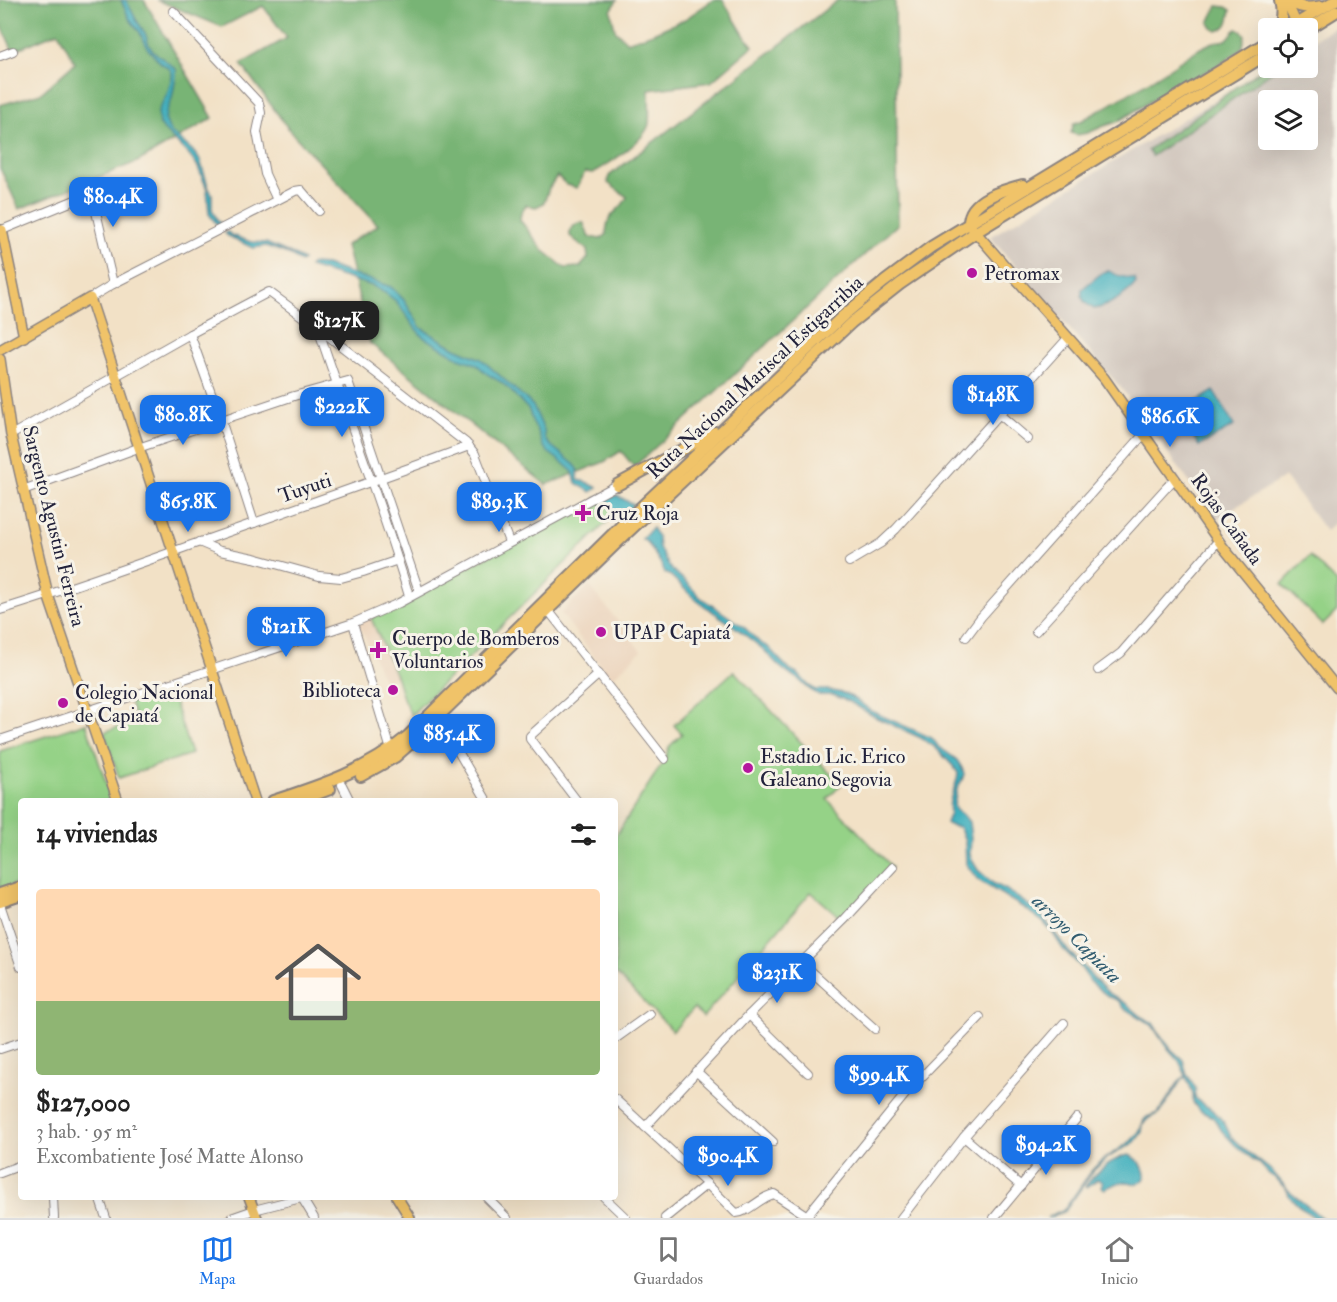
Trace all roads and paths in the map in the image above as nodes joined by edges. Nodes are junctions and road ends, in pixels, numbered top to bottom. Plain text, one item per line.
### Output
1 (1279, 0) edge
2 (1287, 0) edge
3 (1335, 6) edge
4 (173, 11) dead end
5 (1281, 18) edge
6 (1289, 18) edge
7 (1294, 18) edge
8 (1310, 18) edge
9 (1318, 20) edge
10 (13, 51) dead end
11 (1258, 51) edge
12 (1258, 53) edge
13 (0, 56) edge
14 (276, 200) junction
15 (319, 211) dead end
16 (972, 228) junction
17 (1, 230) edge
18 (113, 284) junction
19 (90, 298) junction
20 (318, 328) junction
21 (190, 334) junction
22 (24, 337) junction
23 (1068, 338) junction
24 (0, 350) edge
25 (0, 359) edge
26 (115, 376) junction
27 (336, 385) junction
28 (980, 392) dead end
29 (999, 414) junction
30 (221, 420) junction
31 (733, 420) junction
32 (1144, 434) junction
33 (11, 435) junction
34 (1028, 440) dead end
35 (469, 446) junction
36 (138, 448) junction
37 (1175, 477) junction
38 (382, 479) junction
39 (371, 482) junction
40 (617, 485) joint
41 (23, 490) junction
42 (647, 508) junction
43 (254, 523) junction
44 (624, 530) junction
45 (1219, 540) junction
46 (199, 542) junction
47 (509, 542) junction
48 (173, 552) junction
49 (398, 560) junction
50 (849, 562) dead end
51 (419, 591) junction
52 (48, 595) junction
53 (410, 596) junction
54 (0, 610) edge
55 (548, 610) junction
56 (353, 623) junction
57 (1036, 632) dead end
58 (966, 637) dead end
59 (211, 669) junction
60 (1098, 670) dead end
61 (599, 674) junction
62 (1336, 685) edge
63 (88, 711) junction
64 (438, 717) junction
65 (0, 740) edge
66 (391, 750) junction
67 (666, 759) dead end
68 (342, 785) junction
69 (117, 798) edge
70 (254, 798) edge
71 (282, 798) edge
72 (306, 798) edge
73 (348, 798) edge
74 (485, 798) edge
75 (575, 798) edge
76 (892, 867) dead end
77 (18, 887) edge
78 (0, 894) edge
79 (18, 896) edge
80 (0, 903) edge
81 (18, 958) edge
82 (801, 962) junction
83 (650, 1014) dead end
84 (749, 1015) junction
85 (980, 1017) dead end
86 (1064, 1023) dead end
87 (875, 1029) dead end
88 (618, 1037) edge
89 (18, 1043) edge
90 (0, 1049) edge
91 (696, 1071) junction
92 (808, 1073) dead end
93 (618, 1102) edge
94 (1077, 1118) dead end
95 (645, 1127) junction
96 (964, 1137) junction
97 (774, 1142) dead end
98 (18, 1166) edge
99 (0, 1173) edge
100 (707, 1184) junction
101 (1020, 1186) junction
102 (53, 1200) edge
103 (100, 1200) edge
104 (295, 1200) edge
105 (305, 1200) edge
106 (399, 1200) edge
107 (489, 1200) edge
108 (607, 1200) edge
109 (255, 1214) edge
110 (807, 1217) edge
111 (54, 1218) edge
112 (106, 1218) edge
113 (231, 1218) edge
114 (314, 1218) edge
115 (410, 1218) edge
116 (507, 1218) edge
117 (626, 1218) edge
118 (665, 1218) edge
119 (901, 1218) edge
120 (994, 1218) edge

1 - 5 highway
1 - 6 main road
2 - 3 highway
2 - 7 main road
3 - 8 highway
3 - 9 highway
4 - 14 street
10 - 13 street
11 - 16 highway, Ruta Nacional Mariscal Estigarribia
12 - 16 highway, Ruta Nacional Mariscal Estigarribia
14 - 15 street
14 - 18 street
16 - 23 main road, Rojas Cañada
16 - 31 highway, Ruta Nacional Mariscal Estigarribia
16 - 42 highway, Ruta Nacional Mariscal Estigarribia
17 - 18 street
17 - 22 main road
18 - 19 street
19 - 22 main road
19 - 26 main road
20 - 21 street
20 - 27 street
20 - 35 street
21 - 26 street
21 - 30 street
22 - 24 main road
23 - 29 street
23 - 32 main road, Rojas Cañada
25 - 33 main road, Sargento Agustin Ferreira
26 - 33 street
26 - 36 main road
27 - 30 street
27 - 38 street
27 - 39 street
28 - 29 street
29 - 34 street
29 - 50 street
30 - 36 street
30 - 43 street
31 - 40 highway
31 - 42 highway, Ruta Nacional Mariscal Estigarribia
32 - 37 main road, Rojas Cañada
32 - 58 street
33 - 41 main road, Sargento Agustin Ferreira
35 - 38 street, Tuyuti
35 - 47 street
36 - 41 street
36 - 48 main road
37 - 45 main road, Rojas Cañada
37 - 57 street
38 - 39 street, Tuyuti
38 - 51 street
39 - 43 street, Tuyuti
39 - 49 street
40 - 47 street
41 - 52 main road, Sargento Agustin Ferreira
42 - 44 highway, Ruta Nacional Mariscal Estigarribia
43 - 46 street, Tuyuti
44 - 55 highway, Ruta Nacional Mariscal Estigarribia
44 - 66 highway, Ruta Nacional Mariscal Estigarribia
45 - 60 street
45 - 62 main road, Rojas Cañada
46 - 48 street, Tuyuti
46 - 49 street
47 - 51 street
48 - 52 street, Tuyuti
48 - 59 main road
49 - 53 street
51 - 53 street
52 - 54 street, Tuyuti
52 - 63 main road, Sargento Agustin Ferreira
53 - 56 street
55 - 61 street
55 - 64 highway, Ruta Nacional Mariscal Estigarribia
56 - 59 street
56 - 66 street
59 - 63 street
59 - 70 main road
61 - 67 street
61 - 75 street
63 - 65 street
63 - 69 main road, Sargento Agustin Ferreira
64 - 68 highway, Ruta Nacional Mariscal Estigarribia
64 - 74 street
66 - 71 highway, Ruta Nacional Mariscal Estigarribia
68 - 72 highway, Ruta Nacional Mariscal Estigarribia
68 - 73 street
76 - 82 street
77 - 78 highway
79 - 80 highway
80 - 81 street
82 - 84 street
82 - 87 street
83 - 88 street
84 - 91 street
84 - 92 street
85 - 110 street
86 - 96 street
89 - 90 street
91 - 95 street
91 - 97 street
93 - 95 street
94 - 101 street
95 - 100 street
96 - 101 street
96 - 119 street
98 - 99 street
100 - 110 street
100 - 118 street
101 - 120 street
102 - 111 street
103 - 112 street
104 - 109 street
105 - 114 street
106 - 115 main road
107 - 116 street
108 - 117 street
109 - 113 street

